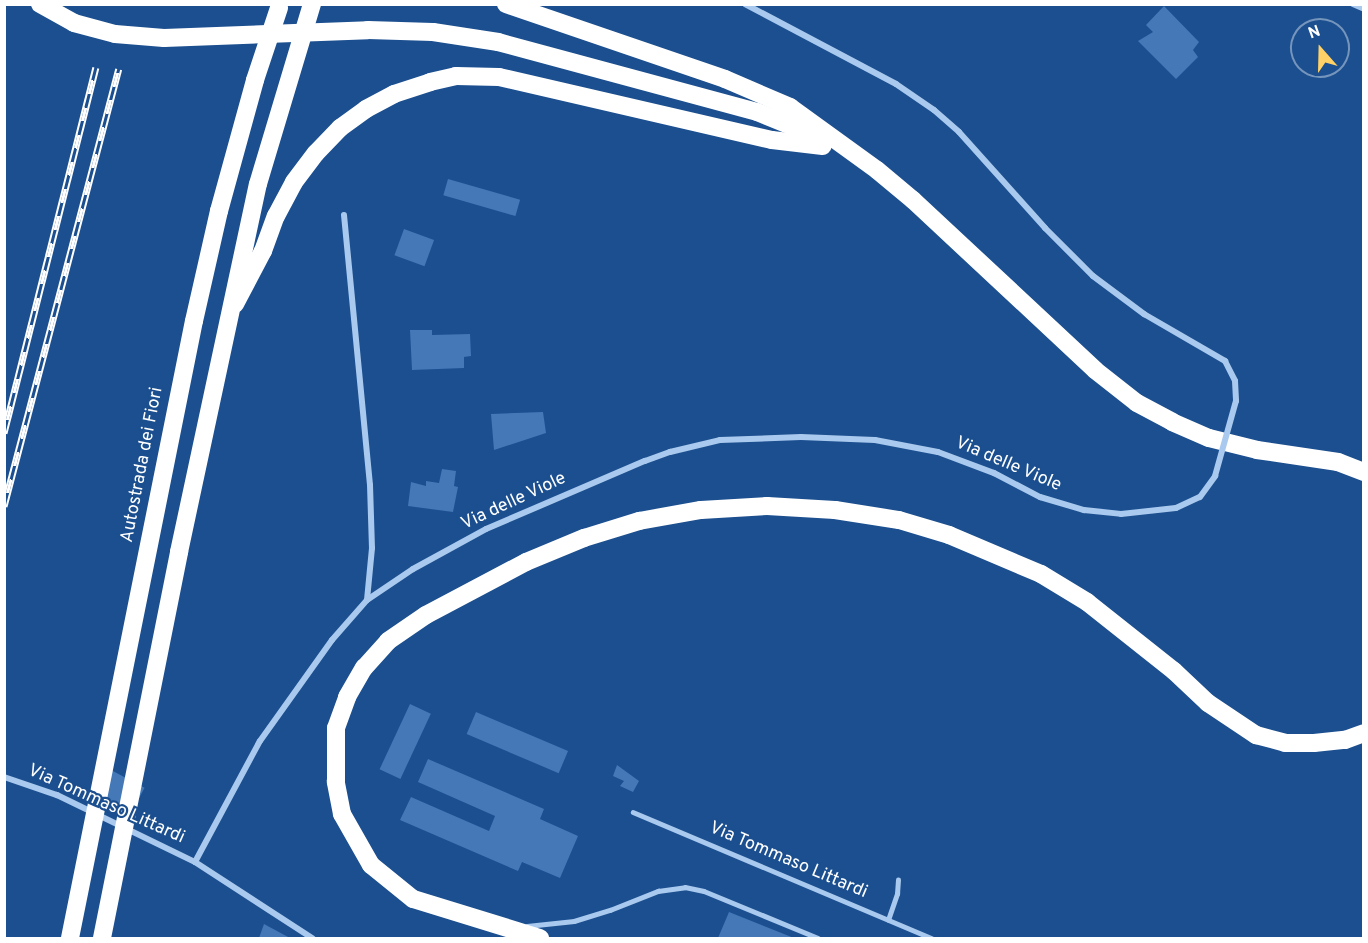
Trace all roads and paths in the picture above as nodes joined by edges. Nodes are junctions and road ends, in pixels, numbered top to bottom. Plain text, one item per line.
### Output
1 (40, 4) edge
2 (312, 4) edge
3 (506, 4) edge
4 (745, 4) edge
5 (1353, 4) edge
6 (280, 6) edge
7 (1364, 9) edge
8 (848, 149) junction
9 (344, 215) dead end
10 (229, 317) junction
11 (1364, 472) edge
12 (367, 600) junction
13 (1364, 733) edge
14 (4, 777) edge
15 (633, 812) dead end
16 (195, 862) junction
17 (898, 880) dead end
18 (888, 920) junction
19 (510, 928) junction
20 (70, 939) edge
21 (102, 939) edge
22 (312, 939) edge
23 (540, 939) edge
24 (818, 939) edge
25 (931, 939) edge

1 - 8 highway
2 - 10 highway, bridge
3 - 8 highway
4 - 12 street, Via delle Viole, bridge
5 - 7 street
6 - 20 highway, Autostrada dei Fiori, bridge
8 - 10 highway, bridge
8 - 11 highway
9 - 12 street
10 - 21 highway, bridge
12 - 16 street, Via Tommaso Littardi
13 - 19 highway
14 - 16 street, Via Tommaso Littardi
15 - 18 lane, Via Tommaso Littardi
16 - 22 street, Via Tommaso Littardi
17 - 18 lane
18 - 25 lane, Via Tommaso Littardi
19 - 23 highway
19 - 24 lane

